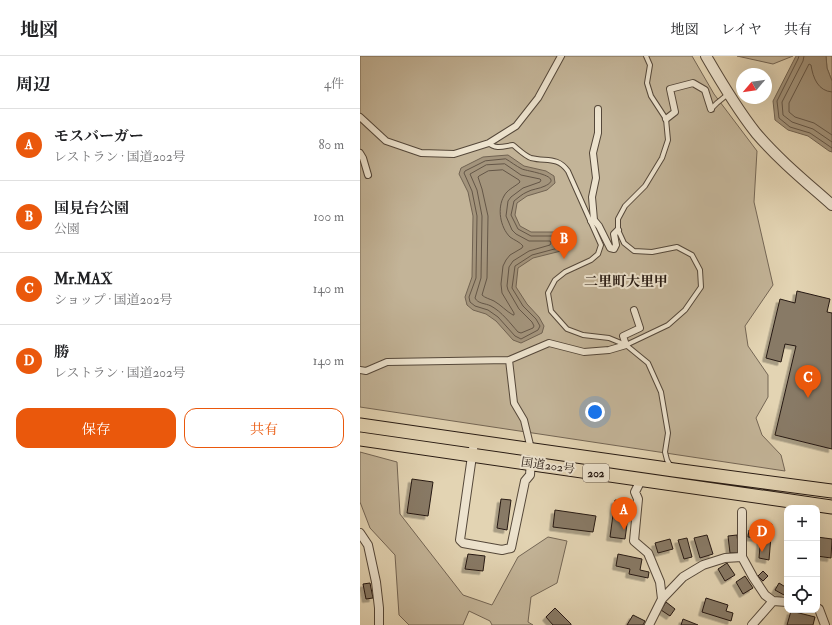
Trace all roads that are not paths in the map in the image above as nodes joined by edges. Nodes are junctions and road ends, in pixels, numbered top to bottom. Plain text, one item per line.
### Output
1 (561, 56) edge
2 (646, 56) edge
3 (706, 56) edge
4 (728, 94) junction
5 (598, 109) dead end
6 (711, 109) joint
7 (360, 117) edge
8 (666, 119) junction
9 (489, 143) junction
10 (360, 153) edge
11 (368, 175) dead end
12 (832, 205) edge
13 (592, 221) junction
14 (618, 230) junction
15 (634, 310) dead end
16 (626, 345) junction
17 (509, 360) junction
18 (360, 370) edge
19 (360, 425) edge
20 (360, 439) edge
21 (474, 442) junction
22 (531, 450) junction
23 (472, 455) junction
24 (531, 464) junction
25 (674, 470) junction
26 (641, 480) junction
27 (832, 491) edge
28 (832, 507) edge
29 (742, 512) dead end
30 (360, 533) edge
31 (742, 557) junction
32 (662, 599) junction
33 (773, 601) junction
34 (784, 602) edge
35 (820, 612) edge
36 (379, 625) edge
37 (649, 625) edge
38 (752, 625) edge
39 (825, 625) edge

1 - 9 street
2 - 8 lane
3 - 4 street
4 - 6 lane
4 - 12 street
5 - 13 street
6 - 8 street
7 - 9 street
8 - 14 lane
9 - 13 lane
10 - 11 street
13 - 14 street
13 - 16 lane
14 - 16 lane
15 - 16 street
16 - 17 street
16 - 25 lane
17 - 18 street
17 - 22 street
19 - 21 highway, 国道202号 / 202
20 - 23 highway, 国道202号 / 202
21 - 22 highway, 国道202号 / 202
21 - 23 street
22 - 24 street
22 - 25 highway, 国道202号 / 202
23 - 24 highway, 国道202号 / 202
23 - 24 street
24 - 26 highway, 国道202号 / 202
25 - 27 highway, 国道202号 / 202
26 - 28 highway, 国道202号 / 202
26 - 32 street
29 - 31 street
30 - 36 street
31 - 32 street
31 - 33 street
32 - 37 street
33 - 34 street
33 - 38 street
35 - 39 street

